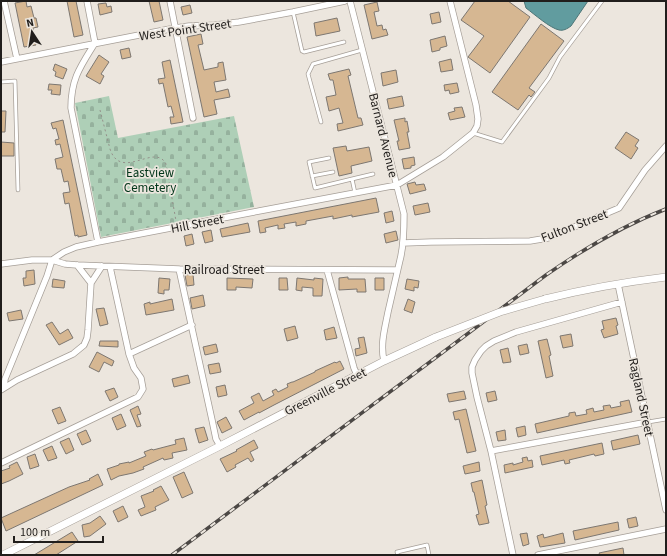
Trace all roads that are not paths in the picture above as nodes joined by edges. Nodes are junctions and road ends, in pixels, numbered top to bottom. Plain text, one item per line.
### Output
1 (4, 1) edge
2 (87, 1) edge
3 (170, 1) edge
4 (345, 1) edge
5 (350, 1) edge
6 (450, 1) edge
7 (602, 1) edge
8 (293, 12) junction
9 (175, 28) junction
10 (344, 42) dead end
11 (95, 43) junction
12 (362, 50) junction
13 (17, 59) junction
14 (1, 62) edge
15 (1, 82) edge
16 (193, 118) dead end
17 (321, 122) dead end
18 (473, 133) junction
19 (666, 146) edge
20 (329, 158) dead end
21 (333, 172) dead end
22 (373, 174) dead end
23 (312, 176) junction
24 (352, 179) junction
25 (397, 186) junction
26 (18, 190) dead end
27 (355, 193) junction
28 (98, 242) junction
29 (403, 243) junction
30 (52, 260) junction
31 (1, 264) edge
32 (77, 265) junction
33 (102, 266) junction
34 (110, 267) junction
35 (179, 269) junction
36 (328, 270) junction
37 (397, 270) junction
38 (666, 277) edge
39 (91, 283) junction
40 (618, 284) junction
41 (622, 302) junction
42 (192, 325) junction
43 (129, 354) junction
44 (384, 361) junction
45 (357, 375) junction
46 (3, 389) edge
47 (666, 418) edge
48 (648, 422) junction
49 (220, 446) junction
50 (491, 451) junction
51 (1, 463) edge
52 (665, 501) edge
53 (666, 510) edge
54 (666, 529) edge
55 (3, 555) edge
56 (398, 555) edge
57 (429, 555) edge
58 (513, 555) edge
59 (538, 555) edge

1 - 13 street
2 - 11 street
3 - 9 street
4 - 8 street, West Point Street
5 - 12 street, Barnard Avenue
6 - 18 street
7 - 18 lane
8 - 9 street, West Point Street
8 - 10 lane
9 - 11 street, West Point Street
9 - 16 street
11 - 13 street, West Point Street
11 - 28 street
12 - 17 lane
12 - 25 street, Barnard Avenue
13 - 14 street, West Point Street
15 - 26 lane
18 - 25 street
19 - 29 street, Fulton Street
20 - 23 lane
21 - 23 lane
22 - 24 lane
23 - 24 lane
24 - 27 lane
25 - 27 street, Hill Street
25 - 29 street, Barnard Avenue
27 - 28 street, Hill Street
28 - 30 street, Hill Street
29 - 37 street, Barnard Avenue
30 - 31 street
30 - 32 street, Railroad Street
30 - 46 street
32 - 33 street, Railroad Street
32 - 39 street
33 - 34 street, Railroad Street
33 - 39 street
34 - 35 street, Railroad Street
34 - 43 street
35 - 36 street, Railroad Street
35 - 42 street
36 - 37 street, Railroad Street
36 - 45 street
37 - 44 street, Barnard Avenue
38 - 40 street, Greenville Street
39 - 46 street
40 - 41 street, Ragland Street
40 - 44 street, Greenville Street, bridge
41 - 48 street, Ragland Street
41 - 50 street
42 - 43 street
42 - 49 street
43 - 51 street
44 - 45 street, Greenville Street
45 - 49 street, Greenville Street
47 - 48 lane
48 - 50 street
48 - 52 street, Ragland Street
49 - 55 street, Greenville Street
50 - 58 street
52 - 53 street, Ragland Street
54 - 59 street
56 - 57 lane

